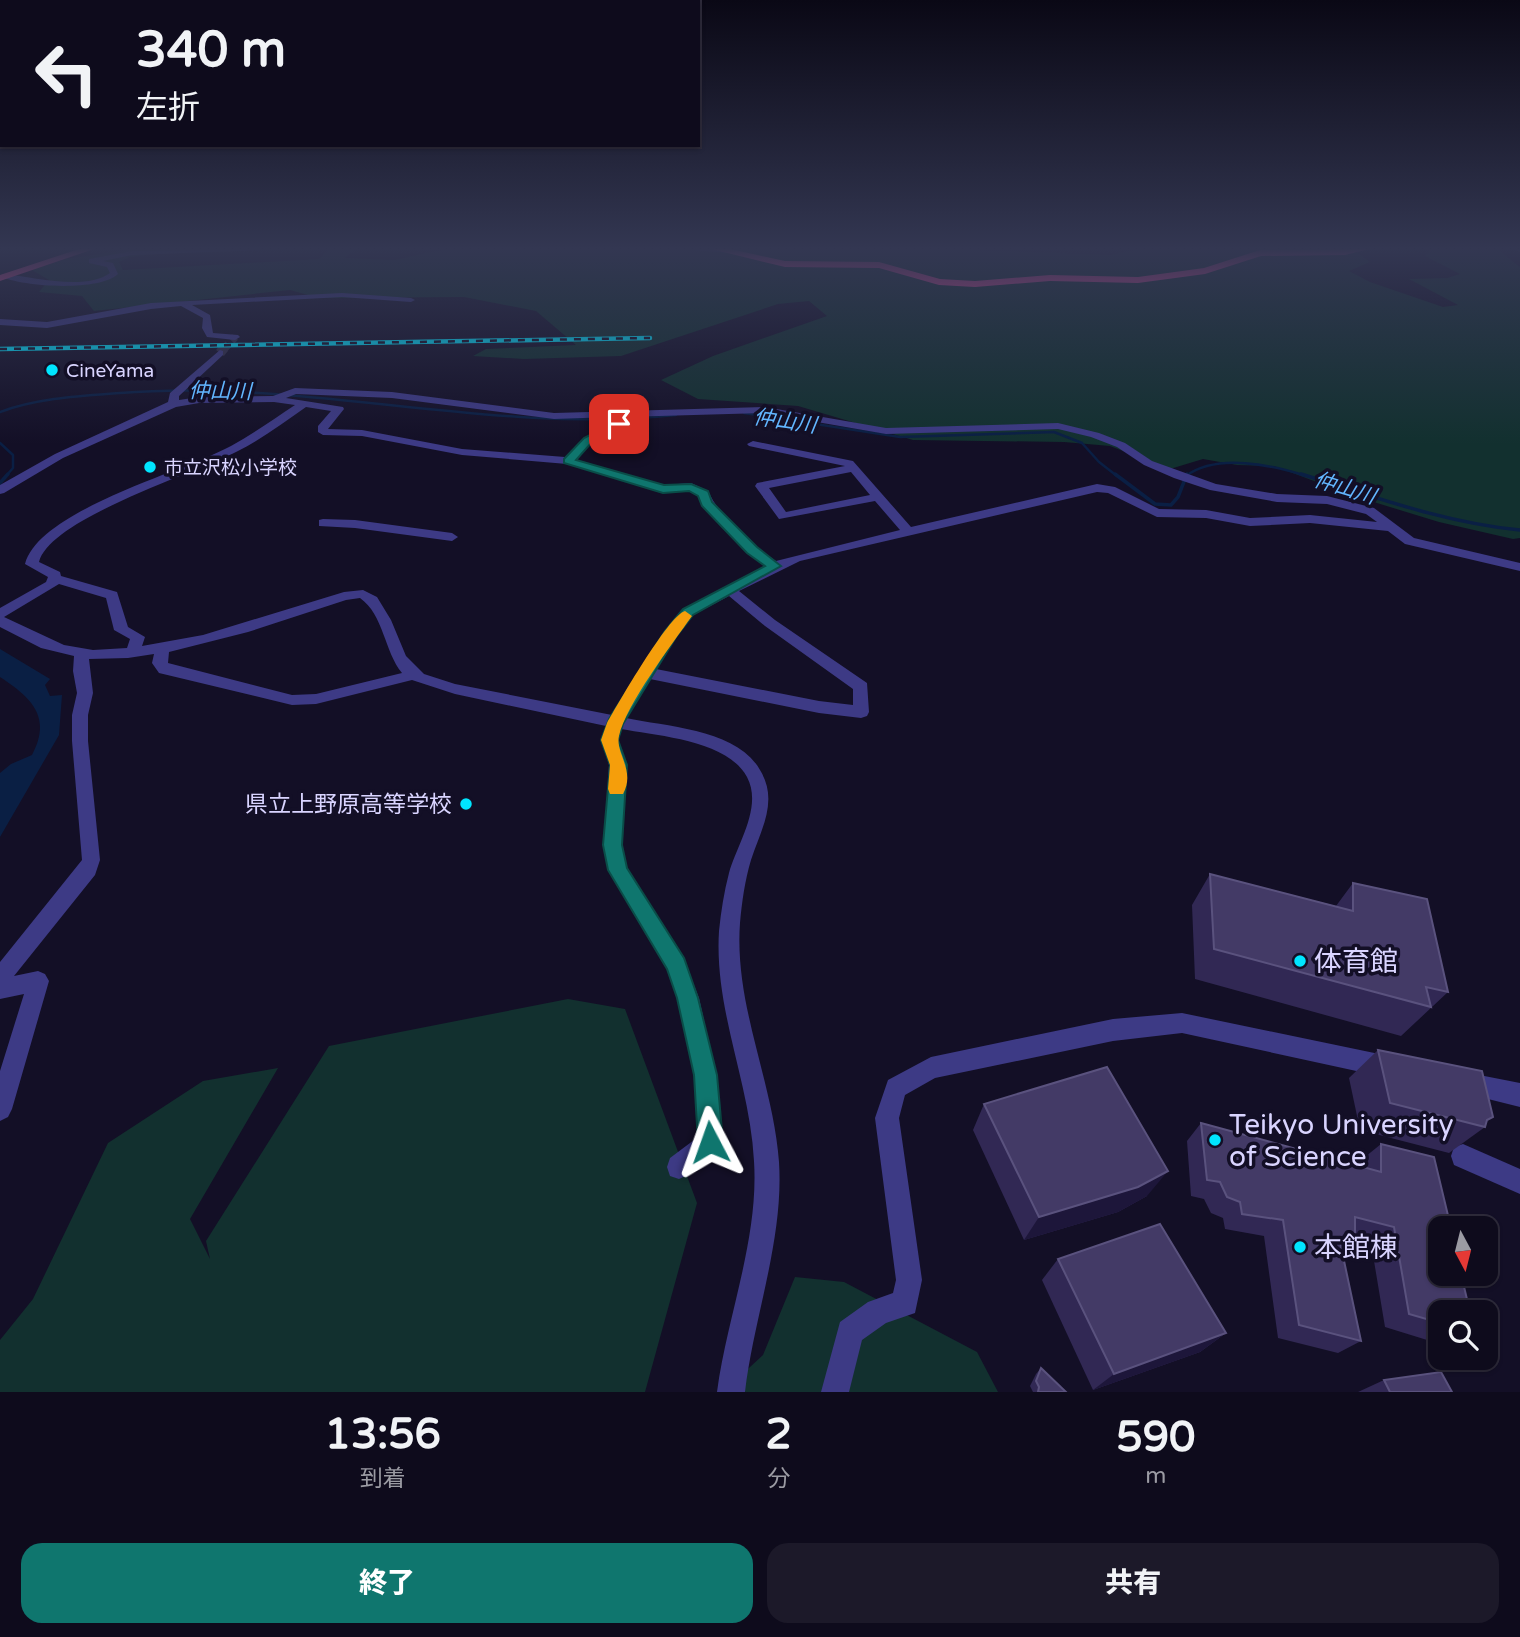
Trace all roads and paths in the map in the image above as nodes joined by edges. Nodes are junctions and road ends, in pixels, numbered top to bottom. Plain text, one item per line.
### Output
1 (111, 314) edge
2 (205, 314) edge
3 (0, 322) edge
4 (236, 337) dead end
5 (220, 353) tunnel mouth
6 (176, 396) junction
7 (274, 399) junction
8 (304, 404) junction
9 (619, 419) junction
10 (753, 444) dead end
11 (568, 461) junction
12 (853, 468) junction
13 (0, 490) edge
14 (878, 497) junction
15 (1210, 500) junction
16 (323, 523) dead end
17 (1390, 527) junction
18 (909, 533) junction
19 (452, 537) dead end
20 (775, 566) junction
21 (1520, 568) edge
22 (54, 578) junction
23 (730, 590) junction
24 (0, 614) edge
25 (0, 621) edge
26 (162, 647) junction
27 (133, 652) junction
28 (82, 654) junction
29 (648, 673) junction
30 (413, 675) junction
31 (615, 723) junction
32 (0, 978) edge
33 (0, 989) edge
34 (1411, 1072) edge
35 (1438, 1078) edge
36 (1520, 1095) edge
37 (0, 1109) edge
38 (1463, 1156) dead end
39 (678, 1167) dead end
40 (1520, 1182) edge
41 (732, 1392) edge
42 (835, 1392) edge

1 - 3 street
2 - 4 street
5 - 6 street
6 - 7 street
6 - 13 street
7 - 8 street
7 - 9 street
8 - 11 street
8 - 22 street
9 - 11 street
9 - 15 street
10 - 12 street
11 - 20 street
12 - 14 street
12 - 14 street
14 - 18 street
15 - 17 street
15 - 17 street
15 - 18 street
16 - 19 street
17 - 21 street
18 - 20 street
20 - 23 street
22 - 24 street
22 - 27 street
23 - 29 street
23 - 29 street
25 - 28 street
26 - 27 street
26 - 30 street
26 - 30 street
27 - 28 street
28 - 32 street
29 - 31 street
30 - 31 street
31 - 39 street
31 - 41 street
33 - 37 street
34 - 42 street
35 - 36 street
38 - 40 street

